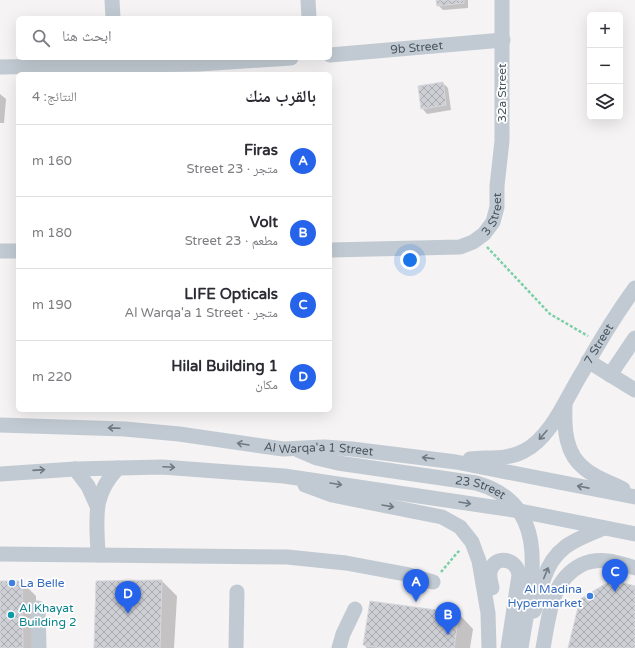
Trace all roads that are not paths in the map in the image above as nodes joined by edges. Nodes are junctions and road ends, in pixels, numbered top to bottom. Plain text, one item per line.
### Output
1 (112, 0) edge
2 (308, 0) edge
3 (502, 0) edge
4 (113, 16) edge
5 (309, 16) edge
6 (503, 40) junction
7 (332, 55) edge
8 (257, 60) edge
9 (115, 62) edge
10 (0, 67) edge
11 (497, 186) junction
12 (439, 248) junction
13 (332, 250) edge
14 (0, 251) edge
15 (16, 251) edge
16 (634, 291) edge
17 (635, 338) edge
18 (588, 361) junction
19 (610, 375) junction
20 (635, 390) edge
21 (565, 402) junction
22 (0, 426) edge
23 (296, 449) junction
24 (456, 462) junction
25 (118, 468) junction
26 (75, 469) junction
27 (0, 474) edge
28 (284, 476) junction
29 (635, 496) edge
30 (97, 506) junction
31 (520, 512) junction
32 (604, 528) junction
33 (635, 534) edge
34 (0, 554) edge
35 (98, 555) junction
36 (635, 568) edge
37 (433, 582) road end
38 (237, 592) dead end
39 (38, 608) dead end
40 (355, 609) dead end
41 (522, 642) edge
42 (39, 648) edge
43 (236, 648) edge
44 (339, 648) edge
45 (489, 648) edge
46 (492, 648) edge
47 (508, 648) edge
48 (543, 648) edge

1 - 4 street
2 - 5 street
3 - 6 street, 32a Street
6 - 7 street, 9b Street
6 - 11 street, 32a Street
8 - 9 street
9 - 10 street
11 - 12 street, 3 Street
11 - 12 street, 3 Street
12 - 13 street, 3 Street
14 - 15 street
16 - 18 street, 7 Street
17 - 19 street
18 - 19 street
18 - 21 street, 7 Street
19 - 20 street
21 -> 24 street, 7 Street
21 - 29 street, 7 Street
23 -> 22 street, Al Warqa'a 1 Street
24 -> 23 street, Al Warqa'a 1 Street
23 - 31 street, 23 Street
29 -> 24 street, Al Warqa'a 1 Street
25 - 26 street
25 -> 28 street
25 - 30 street
27 -> 26 street
26 - 30 street
28 -> 31 street
28 -> 45 street
30 - 35 street
31 - 32 street
31 - 41 street, 23 Street
32 - 33 street
41 -> 32 street
34 - 35 street
35 - 37 street
36 - 48 street
38 - 43 street
39 - 42 street
40 - 44 street
46 - 47 street

